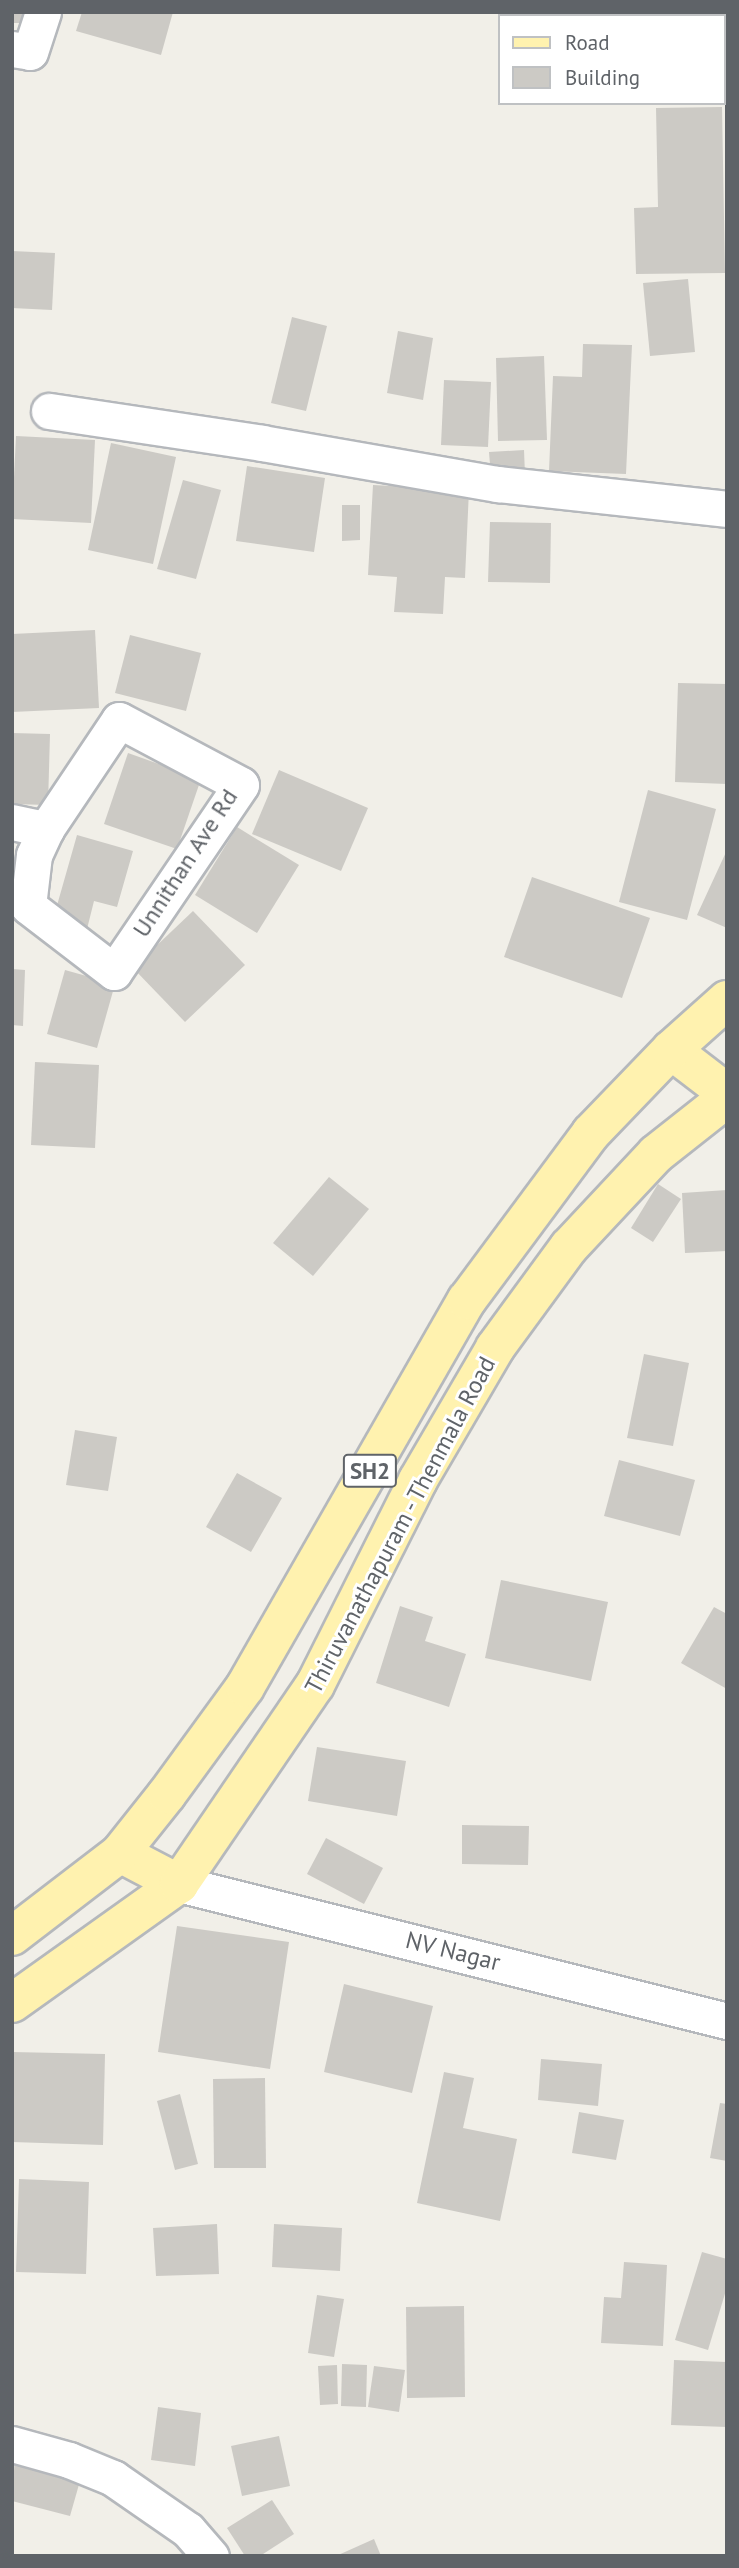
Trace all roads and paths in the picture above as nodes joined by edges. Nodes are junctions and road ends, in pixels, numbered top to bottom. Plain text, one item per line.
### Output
1 (44, 12) edge
2 (12, 49) edge
3 (49, 411) dead end
4 (727, 509) edge
5 (12, 822) edge
6 (46, 829) junction
7 (727, 1000) edge
8 (671, 1050) junction
9 (727, 1093) edge
10 (727, 1098) edge
11 (120, 1853) junction
12 (179, 1884) junction
13 (12, 1936) edge
14 (12, 2003) edge
15 (727, 2021) edge
16 (12, 2444) edge
17 (212, 2556) edge

1 - 2 street
3 - 4 street
5 - 6 street
6 - 6 street, Unnithan Ave Rd
7 - 8 main road, Thiruvanathapuram - Thenmala Road / SH2
8 - 9 main road
8 - 11 main road, Thiruvanathapuram - Thenmala Road / SH2
10 - 12 main road, Thiruvanathapuram - Thenmala Road
11 - 12 main road
11 - 13 main road, Thiruvanathapuram - Thenmala Road / SH2
12 - 14 main road, Thiruvanathapuram - Thenmala Road
12 - 15 street, NV Nagar
16 - 17 street

